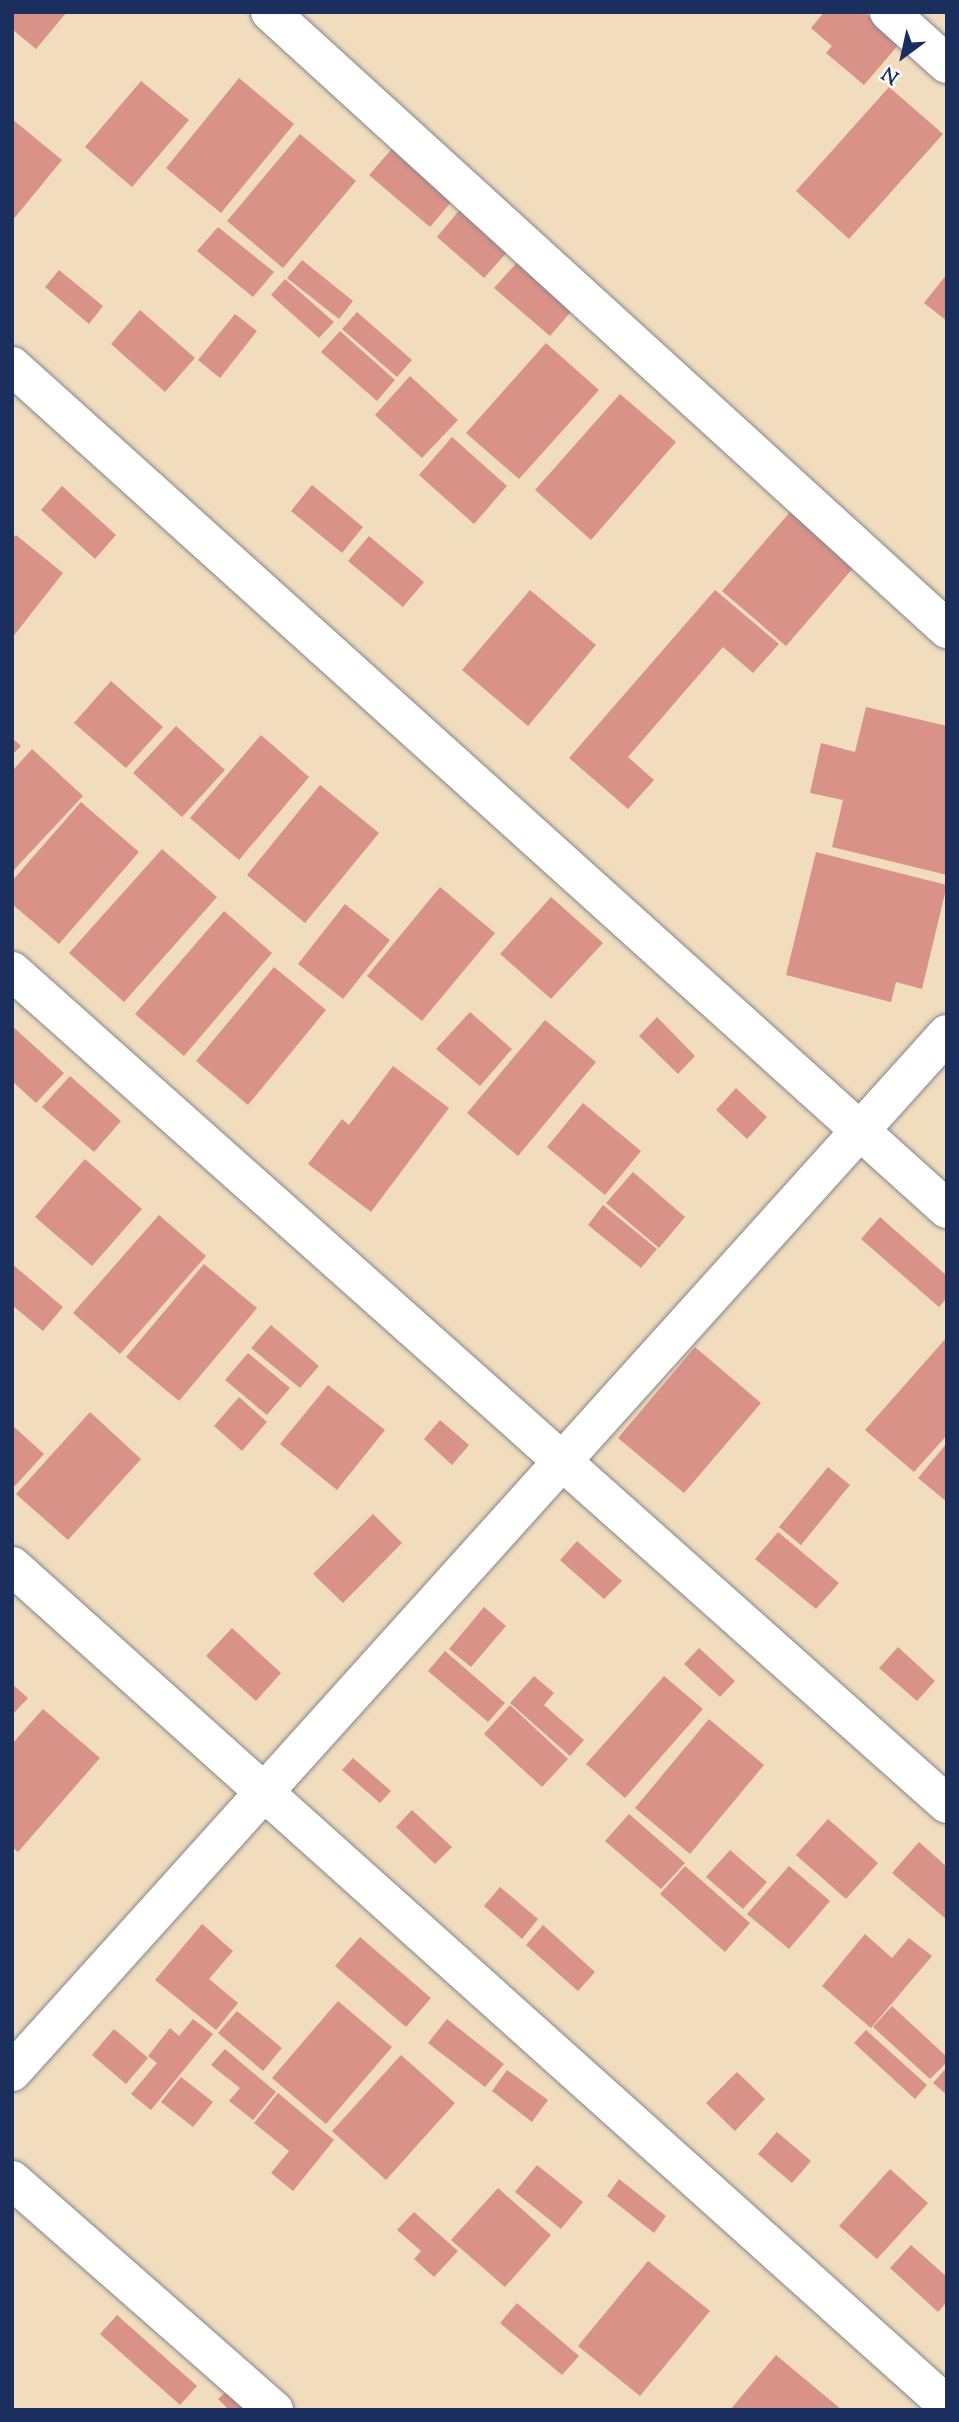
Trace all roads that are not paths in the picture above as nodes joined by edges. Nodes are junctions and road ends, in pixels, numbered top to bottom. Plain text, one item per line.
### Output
1 (270, 12) edge
2 (889, 12) edge
3 (947, 64) edge
4 (12, 366) edge
5 (947, 629) edge
6 (12, 971) edge
7 (947, 1034) edge
8 (860, 1131) junction
9 (947, 1209) edge
10 (561, 1462) junction
11 (12, 1566) edge
12 (264, 1793) junction
13 (947, 1804) edge
14 (12, 2072) edge
15 (12, 2180) edge
16 (947, 2405) edge
17 (274, 2410) edge

1 - 5 street
2 - 3 street
4 - 8 street
6 - 10 street
7 - 8 street
8 - 9 street
8 - 10 street
10 - 12 street
10 - 13 street
11 - 12 street
12 - 14 street
12 - 16 street
15 - 17 street

